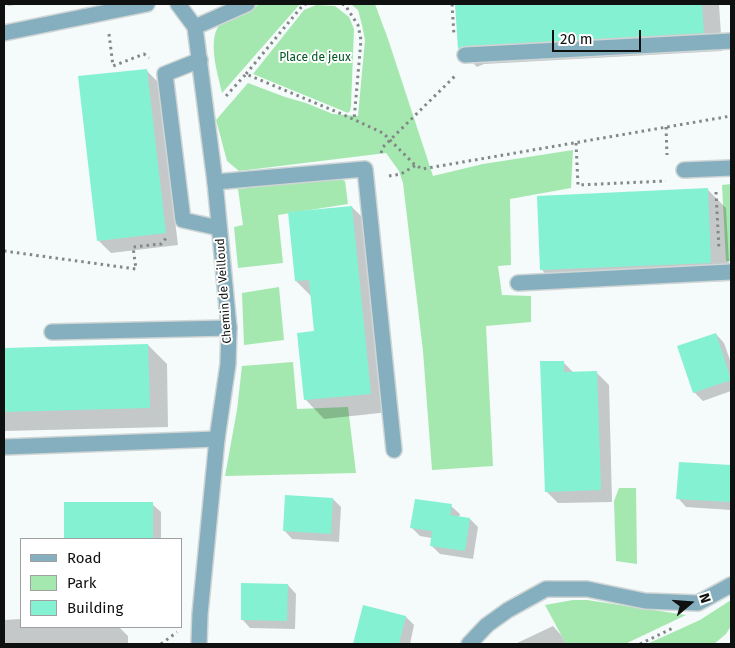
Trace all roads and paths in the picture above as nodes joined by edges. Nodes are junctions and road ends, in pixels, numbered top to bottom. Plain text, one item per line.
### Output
1 (147, 4) edge
2 (178, 4) edge
3 (247, 4) edge
4 (306, 4) edge
5 (342, 4) edge
6 (452, 4) edge
7 (195, 27) junction
8 (108, 30) dead end
9 (454, 32) dead end
10 (4, 33) edge
11 (731, 41) edge
12 (465, 55) joint
13 (200, 60) junction
14 (164, 74) junction
15 (246, 74) junction
16 (731, 116) edge
17 (207, 120) junction
18 (354, 120) junction
19 (390, 140) junction
20 (576, 143) junction
21 (381, 154) dead end
22 (416, 165) junction
23 (731, 168) edge
24 (714, 169) junction
25 (684, 170) joint
26 (401, 174) dead end
27 (215, 182) junction
28 (183, 220) junction
29 (219, 228) junction
30 (4, 251) edge
31 (726, 273) edge
32 (518, 283) dead end
33 (229, 328) junction
34 (52, 332) dead end
35 (217, 439) junction
36 (4, 447) edge
37 (394, 450) dead end
38 (731, 585) edge
39 (179, 630) dead end
40 (161, 644) edge
41 (199, 644) edge
42 (469, 644) edge

1 - 10 street
2 - 7 street, Chemin de Veilloud
3 - 7 street
4 - 15 path
5 - 18 path
6 - 9 path
7 - 13 street, Chemin de Veilloud
8 - 14 path
11 - 12 street
12 - 19 path
13 - 14 street
13 - 17 street, Chemin de Veilloud
14 - 28 street
15 - 17 path
15 - 18 path
16 - 20 path
17 - 27 street, Chemin de Veilloud
18 - 19 path
19 - 21 path
19 - 22 path
20 - 22 path
20 - 25 path
22 - 26 path
23 - 24 street
24 - 25 street
24 - 31 path
27 - 29 street, Chemin de Veilloud
27 - 37 street
28 - 29 street
28 - 30 path
29 - 33 street, Chemin de Veilloud
31 - 32 street
33 - 34 street
33 - 35 street, Chemin de Veilloud
35 - 36 street
35 - 41 street, Chemin de Veilloud
38 - 42 street
39 - 40 path

